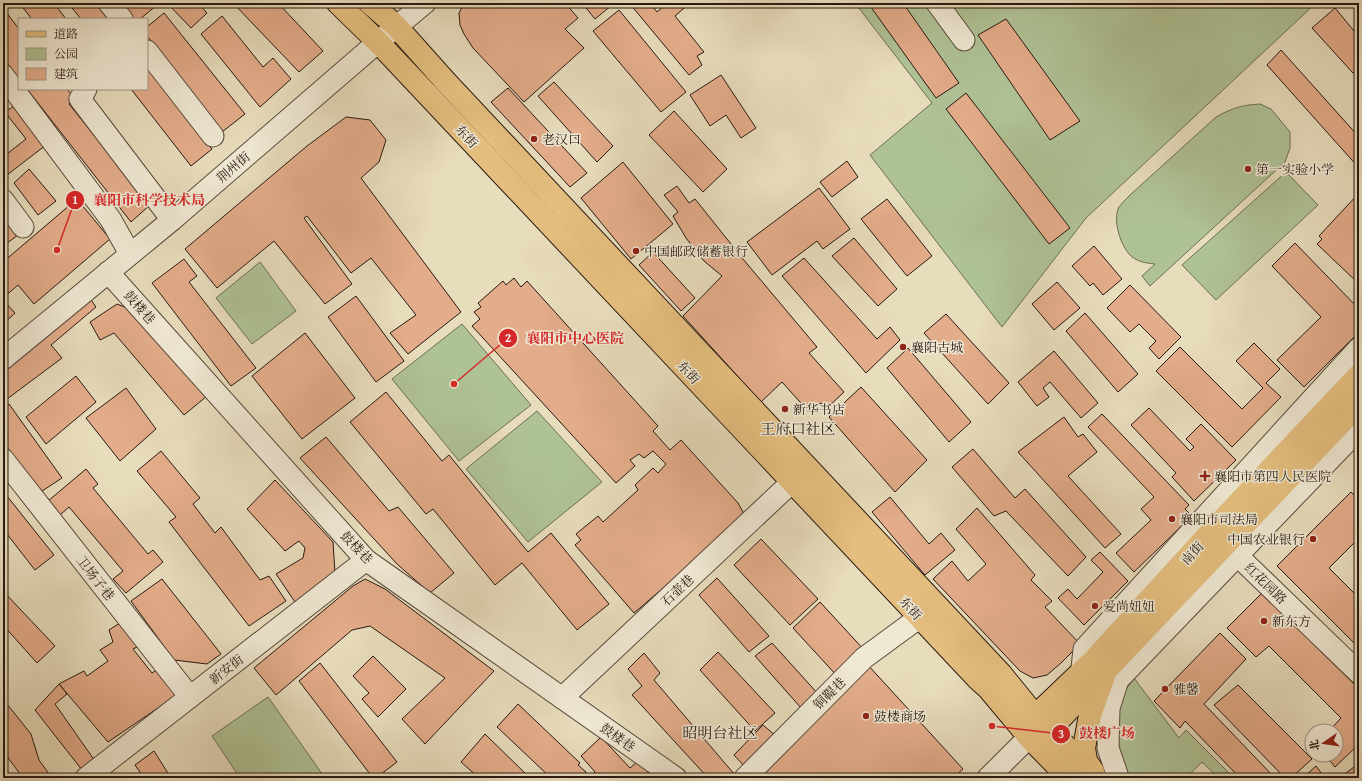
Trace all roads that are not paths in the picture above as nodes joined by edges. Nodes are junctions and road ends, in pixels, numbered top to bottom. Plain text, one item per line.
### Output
1 (109, 3) edge
2 (338, 3) edge
3 (370, 3) edge
4 (425, 3) edge
5 (937, 3) edge
6 (121, 18) edge
7 (396, 26) junction
8 (964, 40) dead end
9 (378, 42) junction
10 (148, 52) edge
11 (3, 75) edge
12 (85, 90) edge
13 (213, 136) dead end
14 (3, 200) edge
15 (172, 220) junction
16 (24, 227) dead end
17 (130, 254) junction
18 (108, 272) junction
19 (1359, 348) edge
20 (3, 359) edge
21 (1359, 375) edge
22 (1359, 404) edge
23 (1359, 428) edge
24 (3, 459) edge
25 (792, 482) junction
26 (1232, 549) junction
27 (366, 560) junction
28 (920, 618) junction
29 (1094, 666) junction
30 (1359, 672) edge
31 (1001, 674) junction
32 (190, 698) junction
33 (562, 698) junction
34 (1036, 734) junction
35 (1109, 777) edge
36 (86, 778) edge
37 (676, 778) edge
38 (744, 778) edge
39 (988, 778) edge
40 (1055, 778) edge
41 (1069, 778) edge

1 - 6 street
2 - 9 main road, 东街
3 - 7 main road, 东街
4 - 7 street, 荆州街
5 - 8 street
7 - 9 street, 荆州街
7 - 31 main road, 东街
9 - 15 street, 荆州街
9 - 25 main road, 东街
10 - 13 street
11 - 17 street
12 - 15 street
14 - 16 street
15 - 17 street, 荆州街
17 - 18 street, 荆州街
18 - 20 street, 荆州街
18 - 27 street, 鼓楼巷
19 - 29 street
21 - 29 main road, 南街
22 - 26 main road, 南街
23 - 26 street
24 - 32 street, 卫场子巷
25 - 28 main road, 东街
25 - 33 street, 石壶巷
26 - 29 main road, 南街
26 - 30 street, 红花园路
26 - 35 street
27 - 32 street, 新安街
27 - 33 street, 鼓楼巷
28 - 34 main road, 东街
28 - 38 street, 铜鞮巷
29 - 31 main road
29 - 34 main road, 南街
29 - 35 main road
31 - 34 main road, 东街
32 - 36 street, 新安街
33 - 37 street, 鼓楼巷
34 - 35 main road
34 - 39 street
34 - 40 street
34 - 41 main road

